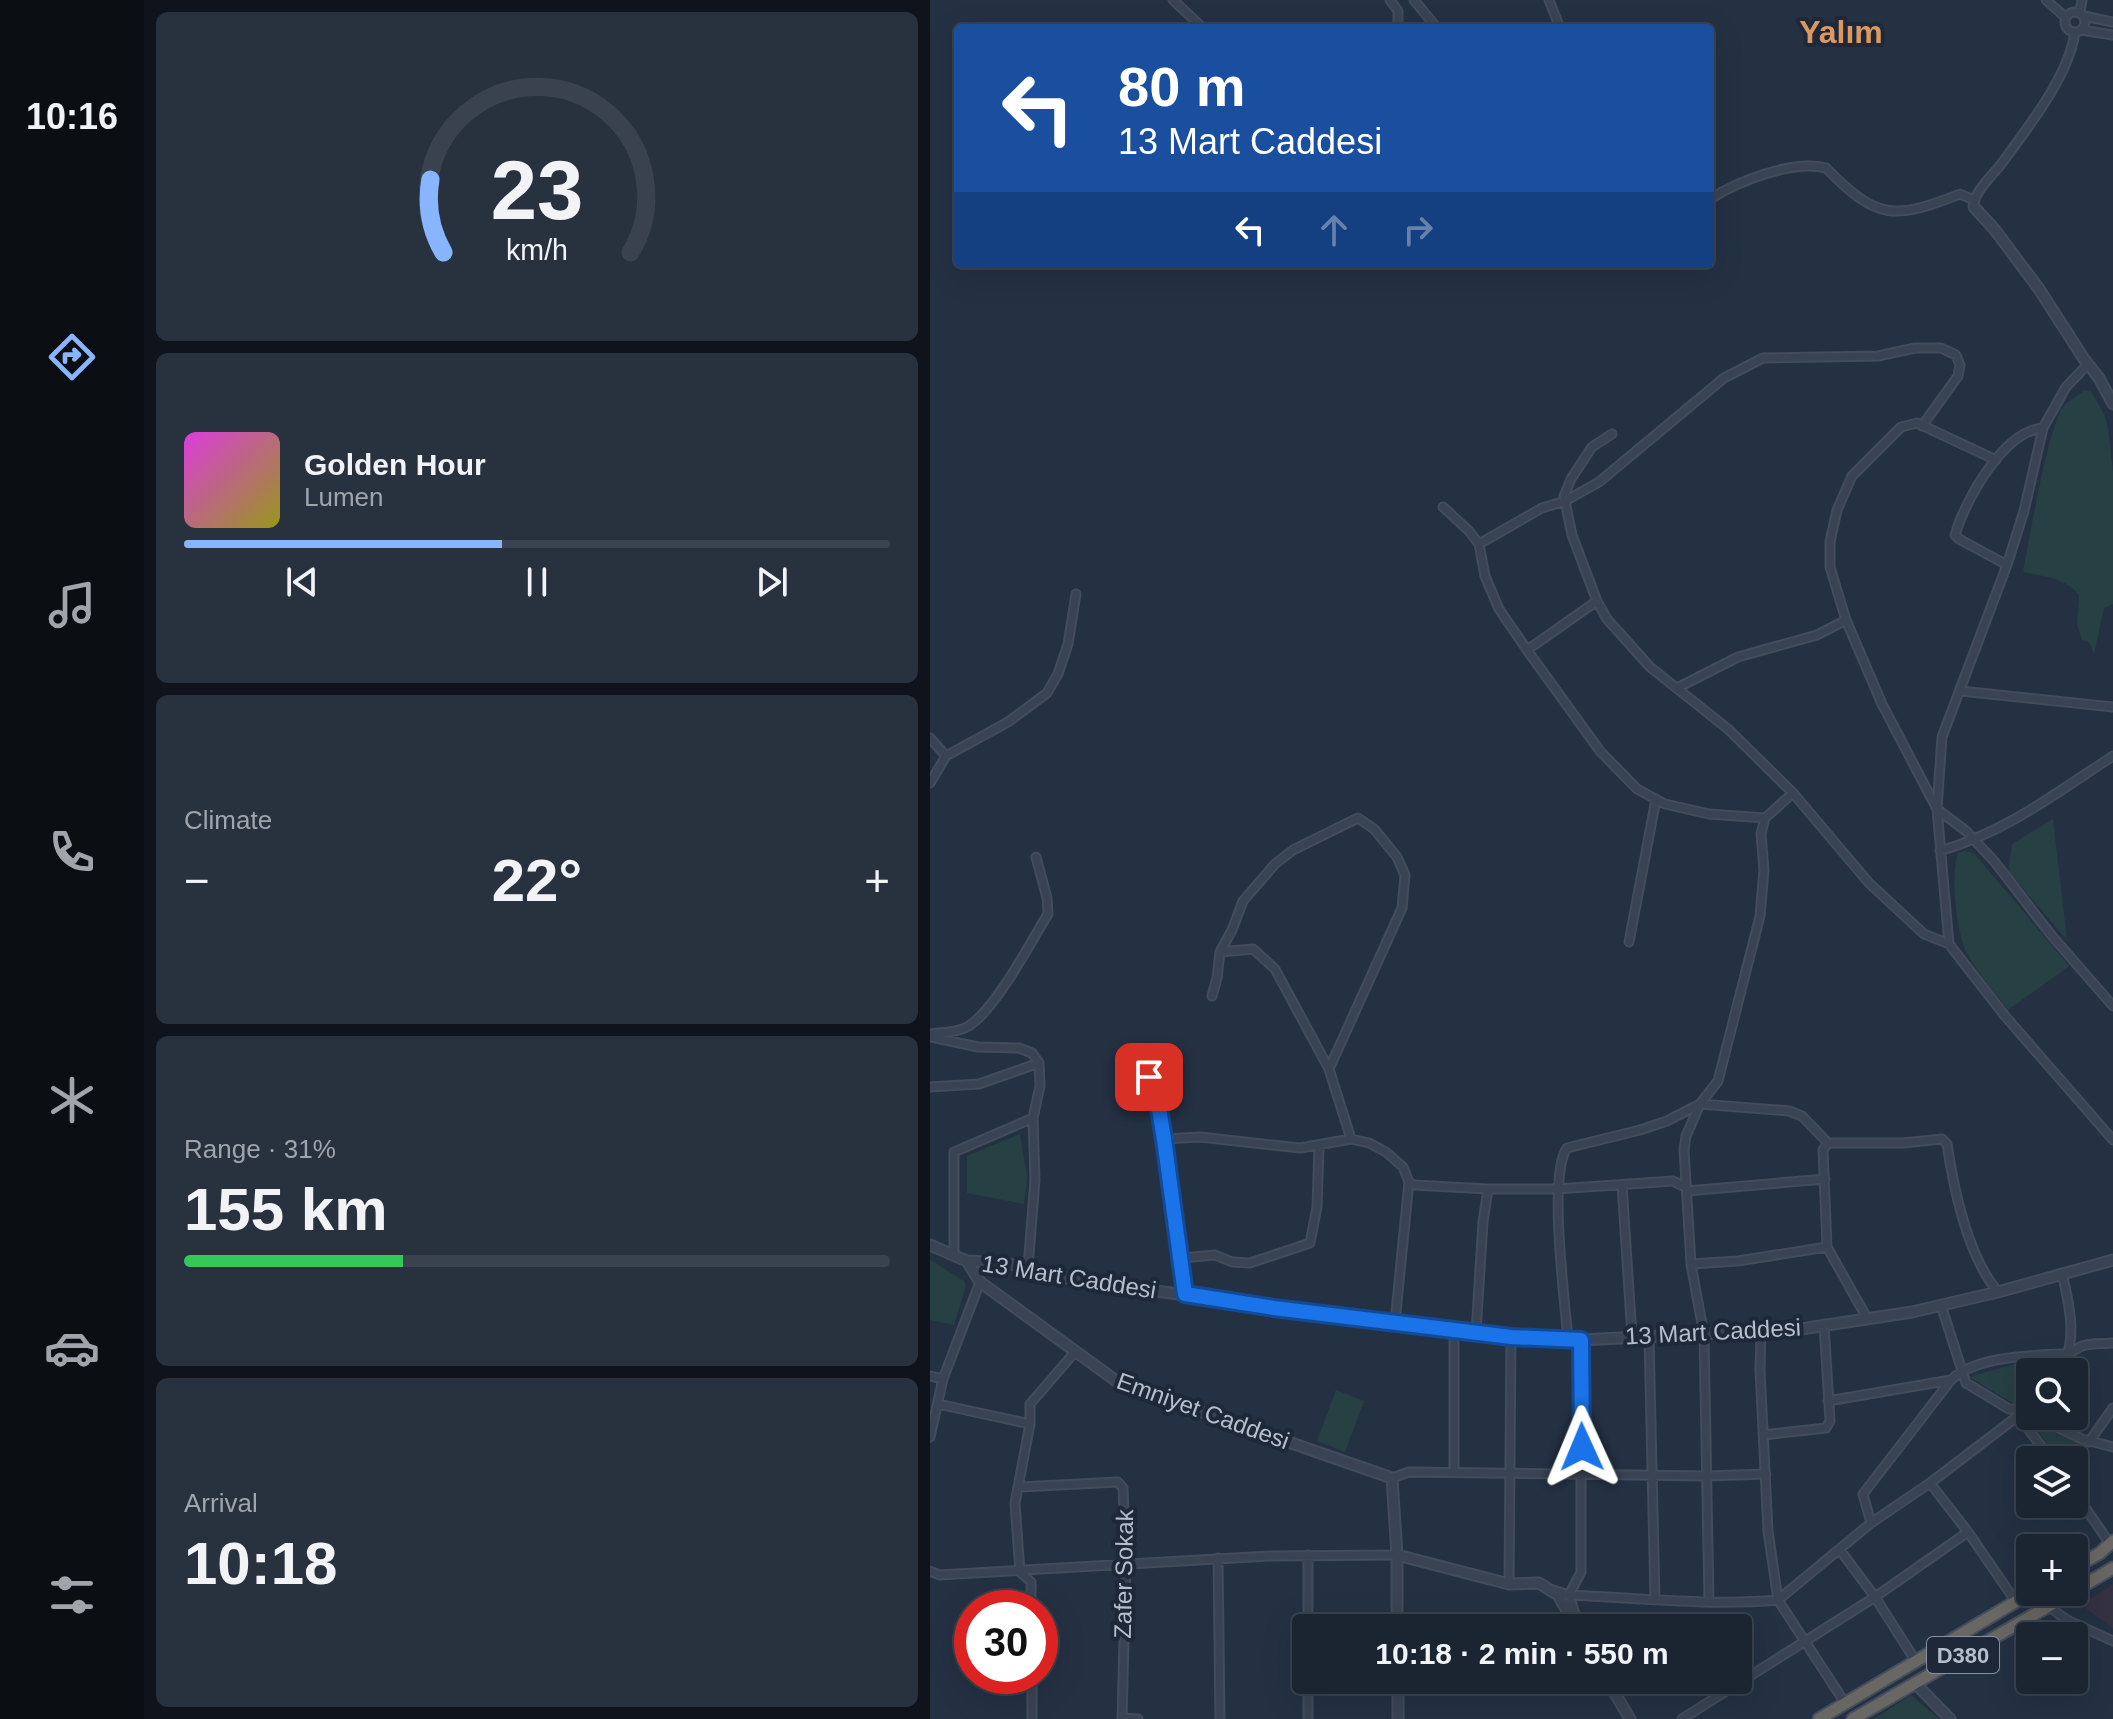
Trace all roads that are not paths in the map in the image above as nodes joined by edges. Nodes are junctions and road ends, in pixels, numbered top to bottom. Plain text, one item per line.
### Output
1 (1173, 0) edge
2 (1390, 0) edge
3 (1414, 0) edge
4 (1549, 0) edge
5 (2046, 0) edge
6 (2082, 0) edge
7 (2082, 14) junction
8 (2065, 17) junction
9 (2113, 22) edge
10 (1199, 24) edge
11 (1398, 24) edge
12 (1434, 24) edge
13 (1558, 24) edge
14 (2078, 31) junction
15 (2113, 35) edge
16 (1714, 197) edge
17 (1974, 204) junction
18 (2088, 364) junction
19 (2113, 404) edge
20 (1922, 426) junction
21 (2043, 428) junction
22 (1612, 434) dead end
23 (1996, 460) junction
24 (1565, 501) junction
25 (1443, 507) dead end
26 (1479, 544) junction
27 (2007, 565) junction
28 (1076, 594) dead end
29 (1597, 601) junction
30 (1846, 620) junction
31 (1527, 650) junction
32 (1677, 688) junction
33 (1961, 691) junction
34 (2113, 707) edge
35 (930, 738) edge
36 (946, 756) junction
37 (2113, 756) edge
38 (930, 783) edge
39 (1793, 793) junction
40 (1656, 799) junction
41 (1937, 809) junction
42 (1765, 818) junction
43 (1975, 841) junction
44 (1940, 851) junction
45 (1036, 857) dead end
46 (1629, 942) dead end
47 (1949, 944) junction
48 (1220, 952) junction
49 (1212, 996) dead end
50 (2113, 1006) edge
51 (930, 1035) edge
52 (1145, 1062) dead end
53 (1039, 1063) junction
54 (1329, 1069) junction
55 (930, 1087) edge
56 (1700, 1104) junction
57 (1033, 1118) junction
58 (1164, 1139) junction
59 (1351, 1139) junction
60 (2113, 1140) edge
61 (1828, 1143) junction
62 (1319, 1147) junction
63 (1825, 1179) junction
64 (1409, 1182) junction
65 (1622, 1185) junction
66 (1488, 1189) junction
67 (1557, 1189) junction
68 (1686, 1189) junction
69 (930, 1245) edge
70 (1827, 1247) junction
71 (954, 1255) junction
72 (1182, 1258) junction
73 (2113, 1260) edge
74 (967, 1261) junction
75 (1691, 1264) junction
76 (1028, 1267) junction
77 (2062, 1273) junction
78 (980, 1282) junction
79 (1998, 1292) junction
80 (1185, 1294) junction
81 (1941, 1305) junction
82 (1867, 1318) junction
83 (1395, 1322) junction
84 (1824, 1324) junction
85 (1454, 1329) junction
86 (1761, 1331) junction
87 (1476, 1332) junction
88 (1704, 1335) junction
89 (1632, 1336) junction
90 (1511, 1337) junction
91 (1649, 1337) junction
92 (1568, 1340) junction
93 (1581, 1340) junction
94 (2113, 1343) edge
95 (1074, 1353) junction
96 (2068, 1354) junction
97 (2065, 1358) edge
98 (1961, 1370) junction
99 (930, 1376) edge
100 (943, 1379) junction
101 (1951, 1380) junction
102 (1828, 1401) junction
103 (938, 1404) junction
104 (2113, 1408) edge
105 (2016, 1411) edge
106 (2016, 1421) edge
107 (1030, 1424) junction
108 (2062, 1430) edge
109 (1763, 1435) junction
110 (930, 1437) edge
111 (2089, 1442) junction
112 (2113, 1447) edge
113 (1454, 1472) junction
114 (1511, 1472) junction
115 (1582, 1474) junction
116 (1652, 1474) junction
117 (1766, 1474) junction
118 (1707, 1476) junction
119 (1392, 1478) junction
120 (1930, 1483) junction
121 (1020, 1487) junction
122 (2088, 1510) edge
123 (1871, 1523) junction
124 (1968, 1532) junction
125 (2112, 1543) edge
126 (1840, 1550) junction
127 (1308, 1555) junction
128 (1400, 1556) junction
129 (1218, 1558) junction
130 (2088, 1559) edge
131 (1126, 1563) junction
132 (2113, 1568) edge
133 (930, 1571) edge
134 (1020, 1572) junction
135 (2088, 1583) edge
136 (1509, 1584) junction
137 (1547, 1588) junction
138 (1031, 1590) edge
139 (1569, 1595) junction
140 (1875, 1597) junction
141 (1655, 1599) junction
142 (1778, 1600) junction
143 (1709, 1602) junction
144 (2016, 1602) joint
145 (2048, 1606) joint
146 (1308, 1614) edge
147 (1398, 1614) edge
148 (1570, 1614) edge
149 (1574, 1614) edge
150 (1805, 1641) junction
151 (2113, 1641) edge
152 (1915, 1660) junction
153 (1915, 1683) junction
154 (1032, 1694) edge
155 (1308, 1694) edge
156 (1398, 1694) edge
157 (1615, 1694) edge
158 (1845, 1703) junction
159 (1032, 1719) edge
160 (1122, 1719) edge
161 (1138, 1719) edge
162 (1220, 1719) edge
163 (1308, 1719) edge
164 (1398, 1719) edge
165 (1630, 1719) edge
166 (1682, 1719) edge
167 (1819, 1719) edge
168 (1853, 1719) edge
169 (1950, 1719) edge

1 - 10 street
2 - 11 street
3 - 12 street
4 - 13 street
5 - 8 street
6 - 7 street
7 - 8 street
7 - 9 street
7 - 14 street
8 - 14 street
14 - 15 street
14 - 17 street
16 - 17 street
17 - 18 street
18 - 19 street
18 - 21 street
20 - 23 street
20 - 24 street
20 - 30 street
21 - 23 street
21 - 27 street
22 - 24 street
23 - 27 street
24 - 26 street
24 - 29 street
25 - 26 street
26 - 31 street
27 - 33 street
28 - 36 street
29 - 31 street
29 - 32 street
30 - 32 street
30 - 41 street
31 - 40 street
32 - 39 street
33 - 34 street
33 - 41 street
35 - 36 street
36 - 38 street
37 - 43 street
39 - 42 street
39 - 47 street
40 - 42 street
40 - 46 street
41 - 43 street
41 - 44 street
42 - 56 street
43 - 44 street
43 - 50 street
44 - 47 street
45 - 51 street
47 - 60 street
48 - 49 street
48 - 54 street
48 - 54 street
51 - 53 street
52 - 58 street
53 - 55 street
53 - 57 street
54 - 59 street
56 - 61 street
56 - 67 street
56 - 68 street
57 - 71 street
57 - 76 street
58 - 62 street
58 - 72 street
59 - 62 street
59 - 64 street
61 - 63 street
61 - 79 street
62 - 72 street
63 - 68 street
63 - 70 street
64 - 66 street
64 - 83 street
65 - 67 street
65 - 68 street
65 - 89 street
66 - 67 street
66 - 87 street
67 - 92 street
68 - 75 street
69 - 71 street, 13 Mart Caddesi
70 - 75 street
70 - 82 street
71 - 74 street, 13 Mart Caddesi
72 - 80 street
73 - 77 street, 13 Mart Caddesi
74 - 76 street, 13 Mart Caddesi
74 - 78 street, Emniyet Caddesi
75 - 88 street
76 - 80 street, 13 Mart Caddesi
77 - 79 street, 13 Mart Caddesi
77 - 96 street
78 - 95 street, Emniyet Caddesi
78 - 100 street
79 - 81 street, 13 Mart Caddesi
80 - 83 street, 13 Mart Caddesi
81 - 82 street, 13 Mart Caddesi
81 - 98 street
82 - 84 street, 13 Mart Caddesi
83 - 85 street, 13 Mart Caddesi
84 - 86 street, 13 Mart Caddesi
84 - 102 street
85 - 87 street, 13 Mart Caddesi
85 - 113 street
86 - 88 street, 13 Mart Caddesi
86 - 109 street
87 - 90 street, 13 Mart Caddesi
88 - 91 street, 13 Mart Caddesi
88 - 118 street
89 - 91 street, 13 Mart Caddesi
89 - 93 street, 13 Mart Caddesi
90 - 92 street, 13 Mart Caddesi
90 - 114 street
91 - 116 street
92 - 93 street, 13 Mart Caddesi
93 - 115 street
94 - 96 street
95 - 107 street
95 - 119 street, Emniyet Caddesi
96 - 97 street
96 - 98 street
98 - 101 street
98 - 105 street
99 - 100 street
100 - 103 street
101 - 102 street
101 - 123 street
102 - 109 street
103 - 107 street
103 - 110 street
104 - 111 street
106 - 120 street
107 - 121 street
108 - 111 street
109 - 117 street
111 - 112 street
113 - 114 street
113 - 119 street
114 - 115 street
114 - 136 street
115 - 116 street
115 - 139 street
116 - 118 street
116 - 141 street
117 - 118 street
117 - 142 street
118 - 143 street
119 - 128 street
120 - 123 street
120 - 124 street
121 - 131 street, Zafer Sokak
121 - 134 street
122 - 125 street
123 - 126 street
124 - 140 street
124 - 144 street
125 - 130 highway
126 - 140 street
126 - 142 street
127 - 128 street
127 - 129 street
127 - 146 street
128 - 136 street
128 - 147 street
129 - 131 street
129 - 162 street
131 - 134 street
131 - 160 street, Zafer Sokak
132 - 135 highway, D380
133 - 134 street
134 - 138 street
136 - 137 street
137 - 139 street
137 - 148 street
139 - 141 street
139 - 149 street
140 - 150 street
140 - 152 street
141 - 143 street
142 - 143 street
142 - 150 street
144 - 152 highway, D380
145 - 151 street
145 - 153 highway, D380
150 - 158 street
150 - 166 street
152 - 158 highway, D380
153 - 168 highway, D380
153 - 169 street
154 - 159 street
155 - 163 street
156 - 164 street
157 - 165 street
158 - 167 highway, D380
160 - 161 street

